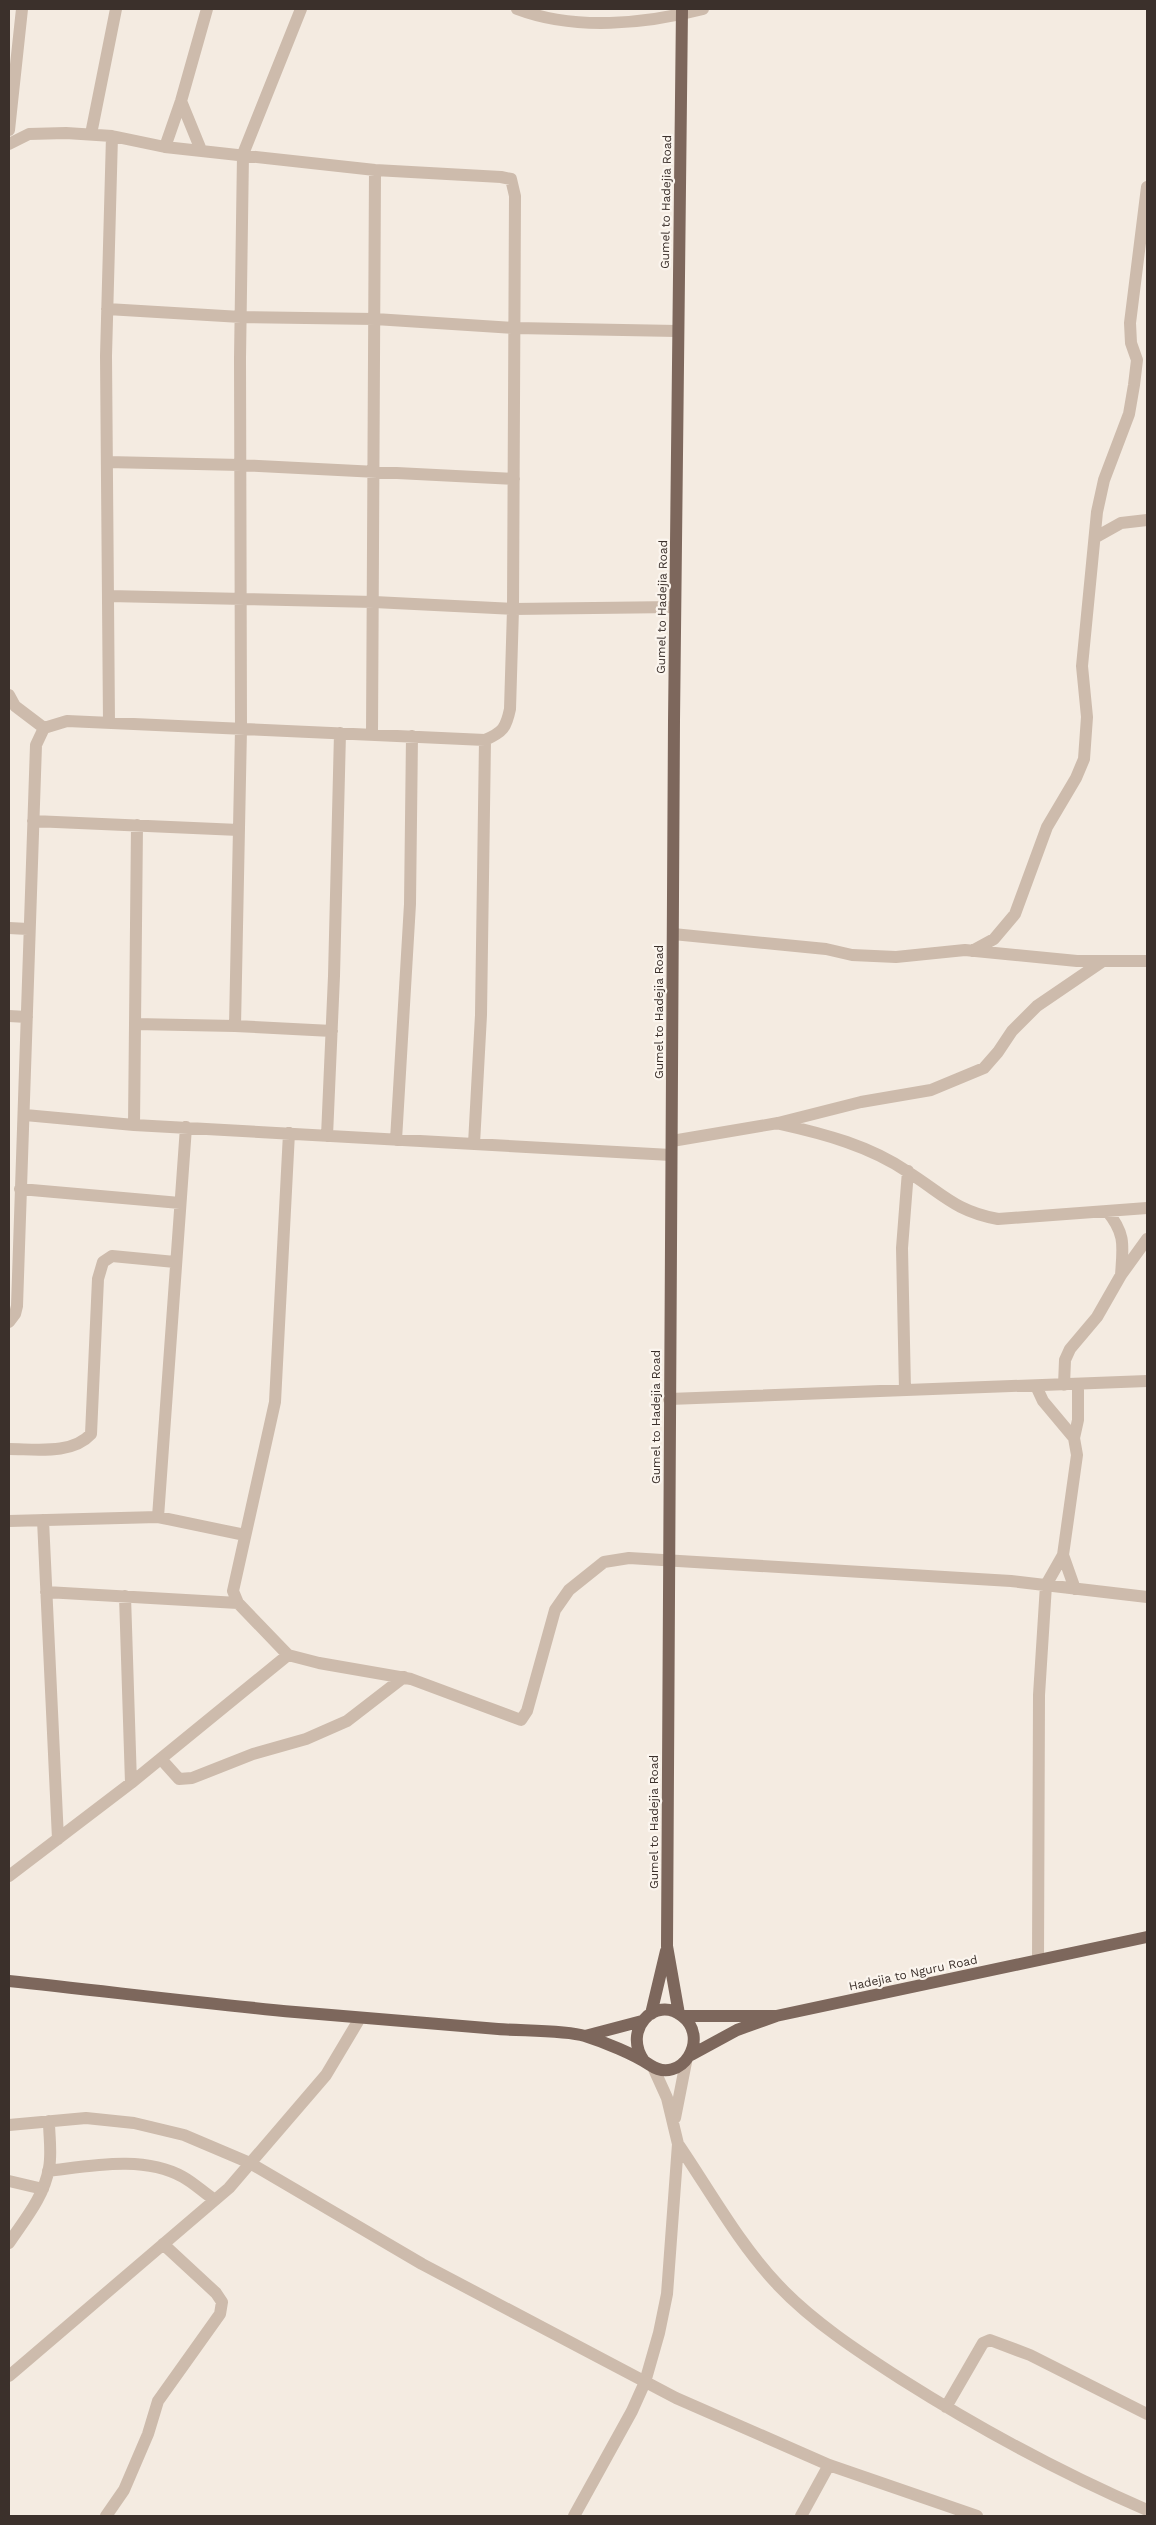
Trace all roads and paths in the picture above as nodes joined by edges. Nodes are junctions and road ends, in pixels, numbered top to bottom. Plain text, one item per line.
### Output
1 (22, 9) edge
2 (116, 9) edge
3 (207, 9) edge
4 (301, 9) edge
5 (518, 9) edge
6 (704, 9) edge
7 (682, 12) edge
8 (181, 101) junction
9 (9, 130) edge
10 (91, 134) junction
11 (112, 136) junction
12 (9, 144) edge
13 (165, 147) junction
14 (201, 150) junction
15 (243, 154) junction
16 (375, 170) junction
17 (1147, 187) edge
18 (108, 309) junction
19 (241, 317) junction
20 (374, 319) junction
21 (514, 328) junction
22 (677, 331) junction
23 (1142, 359) edge
24 (107, 462) junction
25 (241, 465) junction
26 (374, 472) junction
27 (514, 479) junction
28 (1147, 520) edge
29 (1096, 537) junction
30 (109, 596) junction
31 (241, 599) junction
32 (374, 602) junction
33 (675, 607) junction
34 (513, 609) junction
35 (9, 695) edge
36 (109, 723) junction
37 (44, 728) junction
38 (241, 729) junction
39 (340, 733) junction
40 (372, 734) junction
41 (412, 736) junction
42 (485, 740) junction
43 (33, 821) junction
44 (137, 825) junction
45 (239, 830) junction
46 (9, 928) edge
47 (28, 929) junction
48 (673, 934) junction
49 (972, 951) junction
50 (1103, 961) junction
51 (1147, 961) edge
52 (9, 1016) edge
53 (27, 1017) junction
54 (135, 1024) junction
55 (235, 1026) junction
56 (332, 1031) junction
57 (25, 1115) junction
58 (778, 1123) junction
59 (134, 1125) junction
60 (186, 1127) junction
61 (289, 1133) junction
62 (327, 1136) junction
63 (396, 1140) junction
64 (672, 1141) junction
65 (474, 1144) junction
66 (672, 1155) junction
67 (908, 1171) junction
68 (20, 1189) junction
69 (180, 1203) junction
70 (1147, 1208) edge
71 (1107, 1211) junction
72 (13, 1225) edge
73 (1147, 1239) edge
74 (175, 1262) junction
75 (1121, 1275) junction
76 (9, 1322) edge
77 (1147, 1381) edge
78 (1078, 1384) junction
79 (1064, 1385) junction
80 (1036, 1386) junction
81 (905, 1390) junction
82 (670, 1399) junction
83 (1074, 1438) junction
84 (9, 1449) edge
85 (158, 1517) junction
86 (43, 1520) junction
87 (9, 1521) edge
88 (245, 1535) junction
89 (1063, 1555) junction
90 (668, 1560) junction
91 (1046, 1585) junction
92 (1075, 1589) junction
93 (46, 1592) junction
94 (125, 1596) junction
95 (1147, 1597) edge
96 (238, 1603) junction
97 (288, 1655) junction
98 (404, 1678) junction
99 (162, 1759) junction
100 (131, 1783) junction
101 (58, 1839) junction
102 (9, 1876) edge
103 (1147, 1938) edge
104 (667, 1946) junction
105 (1038, 1960) junction
106 (9, 1980) edge
107 (681, 2015) junction
108 (776, 2016) junction
109 (646, 2017) junction
110 (360, 2018) junction
111 (585, 2036) junction
112 (688, 2059) junction
113 (648, 2064) junction
114 (49, 2121) junction
115 (674, 2121) junction
116 (9, 2125) edge
117 (678, 2144) junction
118 (250, 2164) junction
119 (48, 2171) junction
120 (9, 2181) edge
121 (43, 2190) junction
122 (215, 2200) junction
123 (9, 2243) edge
124 (164, 2244) junction
125 (10, 2374) edge
126 (645, 2382) junction
127 (946, 2406) junction
128 (1147, 2414) edge
129 (829, 2465) junction
130 (1147, 2510) edge
131 (114, 2511) edge
132 (106, 2516) edge
133 (574, 2516) edge
134 (801, 2516) edge
135 (977, 2516) edge

1 - 9 street
2 - 10 street
3 - 8 street
4 - 15 street
5 - 7 street
6 - 7 street
7 - 22 main road, Gumel to Hadejia Road
8 - 13 street
8 - 14 street
10 - 11 street
10 - 12 street
11 - 13 street
11 - 18 street
13 - 14 street
14 - 15 street
15 - 16 street
15 - 19 street
16 - 20 street
16 - 21 street
17 - 23 street
18 - 19 street
18 - 24 street
19 - 20 street
19 - 25 street
20 - 21 street
20 - 26 street
21 - 22 street
21 - 27 street
22 - 33 main road, Gumel to Hadejia Road
23 - 29 street
24 - 25 street
24 - 30 street
25 - 26 street
25 - 31 street
26 - 27 street
26 - 32 street
27 - 34 street
28 - 29 street
29 - 49 street
30 - 31 street
30 - 36 street
31 - 32 street
31 - 38 street
32 - 34 street
32 - 40 street
33 - 34 street
33 - 48 main road, Gumel to Hadejia Road
34 - 42 street
35 - 37 street
36 - 37 street
36 - 38 street
37 - 43 street
38 - 39 street
38 - 45 street
39 - 40 street
39 - 56 street
40 - 41 street
41 - 42 street
41 - 63 street
42 - 65 street
43 - 44 street
43 - 47 street
44 - 45 street
44 - 54 street
45 - 55 street
46 - 47 street
47 - 53 street
48 - 49 street
48 - 64 main road, Gumel to Hadejia Road
49 - 50 street
50 - 51 street
50 - 58 street
52 - 53 street
53 - 57 street
54 - 55 street
54 - 59 street
55 - 56 street
56 - 62 street
57 - 59 street
57 - 68 street
58 - 64 street
58 - 67 street
59 - 60 street
60 - 61 street
60 - 69 street
61 - 62 street
61 - 88 street
62 - 63 street
63 - 65 street
64 - 66 main road, Gumel to Hadejia Road
65 - 66 street
66 - 82 main road, Gumel to Hadejia Road
67 - 71 street
67 - 81 street
68 - 69 street
68 - 72 street
69 - 74 street
70 - 71 street
71 - 75 street
72 - 76 street
73 - 75 street
74 - 84 street
74 - 85 street
75 - 79 street
77 - 78 street
78 - 79 street
78 - 83 street
79 - 80 street
80 - 81 street
80 - 83 street
81 - 82 street
82 - 90 main road, Gumel to Hadejia Road
83 - 89 street
85 - 86 street
85 - 88 street
86 - 87 street
86 - 93 street
88 - 96 street
89 - 91 street
89 - 92 street
90 - 91 street
90 - 98 street
90 - 104 main road, Gumel to Hadejia Road
91 - 92 street
91 - 105 street
92 - 95 street
93 - 94 street
93 - 101 street
94 - 96 street
94 - 100 street
96 - 97 street
97 - 98 street
97 - 99 street
98 - 99 street
99 - 100 street
100 - 101 street
101 - 102 street
103 - 105 main road, Hadejia to Nguru Road
104 - 107 main road, Gumel to Hadejia Road
104 - 109 main road
105 - 108 main road, Hadejia to Nguru Road
106 - 110 main road
107 - 108 main road, Hadejia to Nguru Road
107 - 109 main road
107 - 112 main road
108 - 112 main road
109 - 111 main road
109 - 113 main road
110 - 111 main road
110 - 118 street
111 - 113 main road
112 - 113 main road
112 - 115 street
113 - 115 street
114 - 116 street
114 - 118 street
114 - 119 street
115 - 117 street
117 - 126 street
117 - 127 street
118 - 122 street
118 - 126 street
119 - 121 street
119 - 122 street
120 - 121 street
121 - 123 street
122 - 124 street
124 - 125 street
124 - 131 street
126 - 129 street
126 - 133 street
127 - 128 street
127 - 130 street
129 - 134 street
129 - 135 street
131 - 132 street

